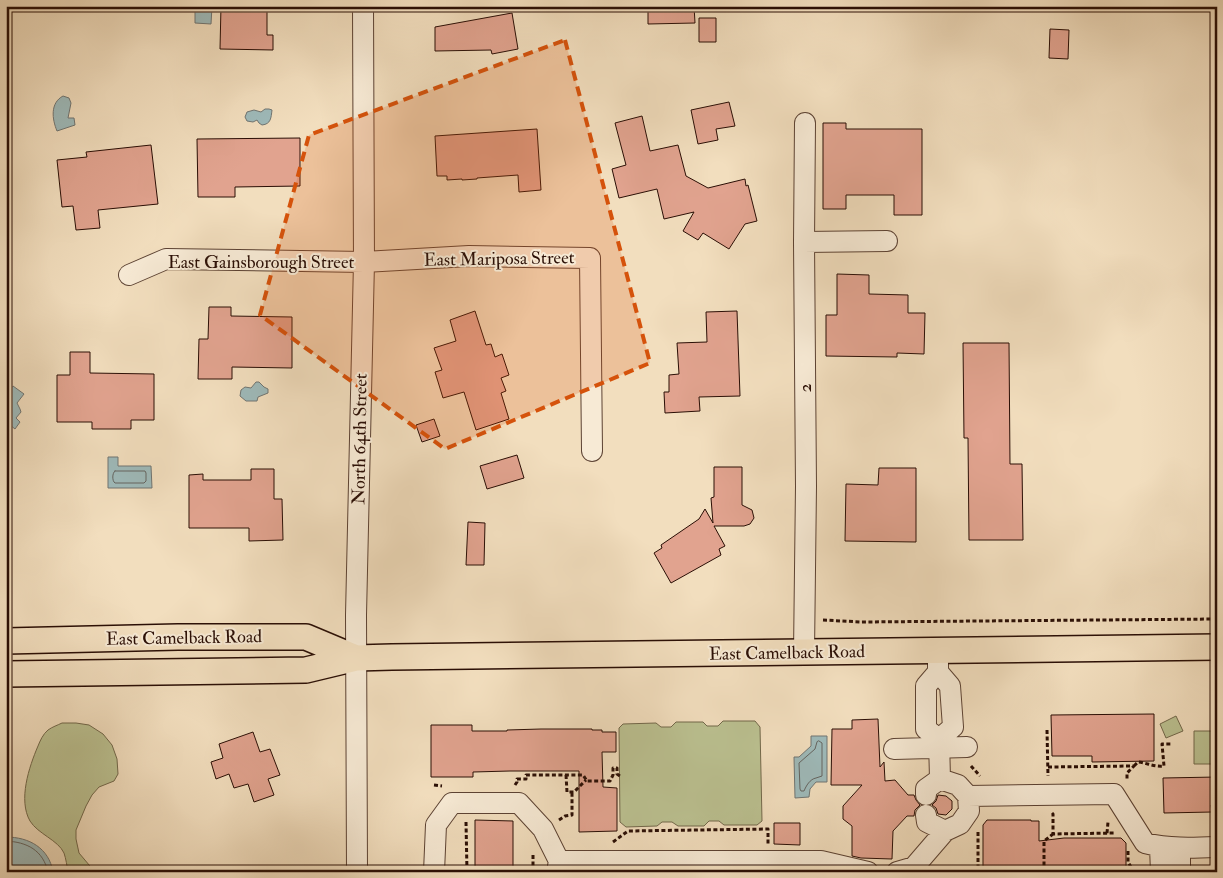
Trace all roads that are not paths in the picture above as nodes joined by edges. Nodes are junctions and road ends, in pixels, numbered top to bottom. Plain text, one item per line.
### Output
1 (363, 6) edge
2 (805, 123) dead end
3 (886, 241) dead end
4 (804, 242) junction
5 (364, 262) junction
6 (129, 275) dead end
7 (592, 451) dead end
8 (9, 640) edge
9 (1217, 648) edge
10 (804, 653) junction
11 (356, 658) junction
12 (938, 661) junction
13 (9, 677) edge
14 (939, 743) junction
15 (894, 749) dead end
16 (968, 754) road end
17 (940, 778) junction
18 (926, 795) dead end
19 (968, 796) junction
20 (926, 816) dead end
21 (945, 831) junction
22 (1170, 847) junction
23 (1217, 847) edge
24 (558, 866) edge
25 (357, 872) edge
26 (434, 872) edge
27 (868, 872) edge
28 (897, 872) edge
29 (1161, 872) edge
30 (1180, 872) edge

1 - 5 street, North 64th Street
2 - 4 street, 2
3 - 4 street
4 - 10 street, 2
5 - 6 street, East Gainsborough Street
5 - 7 street, East Mariposa Street
5 - 11 street, North 64th Street
8 - 11 main road, East Camelback Road
8 - 13 main road
9 - 12 main road, East Camelback Road
10 - 11 main road, East Camelback Road
10 - 12 main road, East Camelback Road
11 - 13 main road, East Camelback Road
11 - 25 street, North 64th Street
12 - 14 street
14 - 15 street
14 - 16 street
14 - 17 street
17 - 18 street
17 - 19 street
19 - 21 street
19 - 22 street
20 - 21 street
21 - 28 street
22 - 23 street
22 - 29 street
22 - 30 street
24 - 26 street
24 - 27 street

